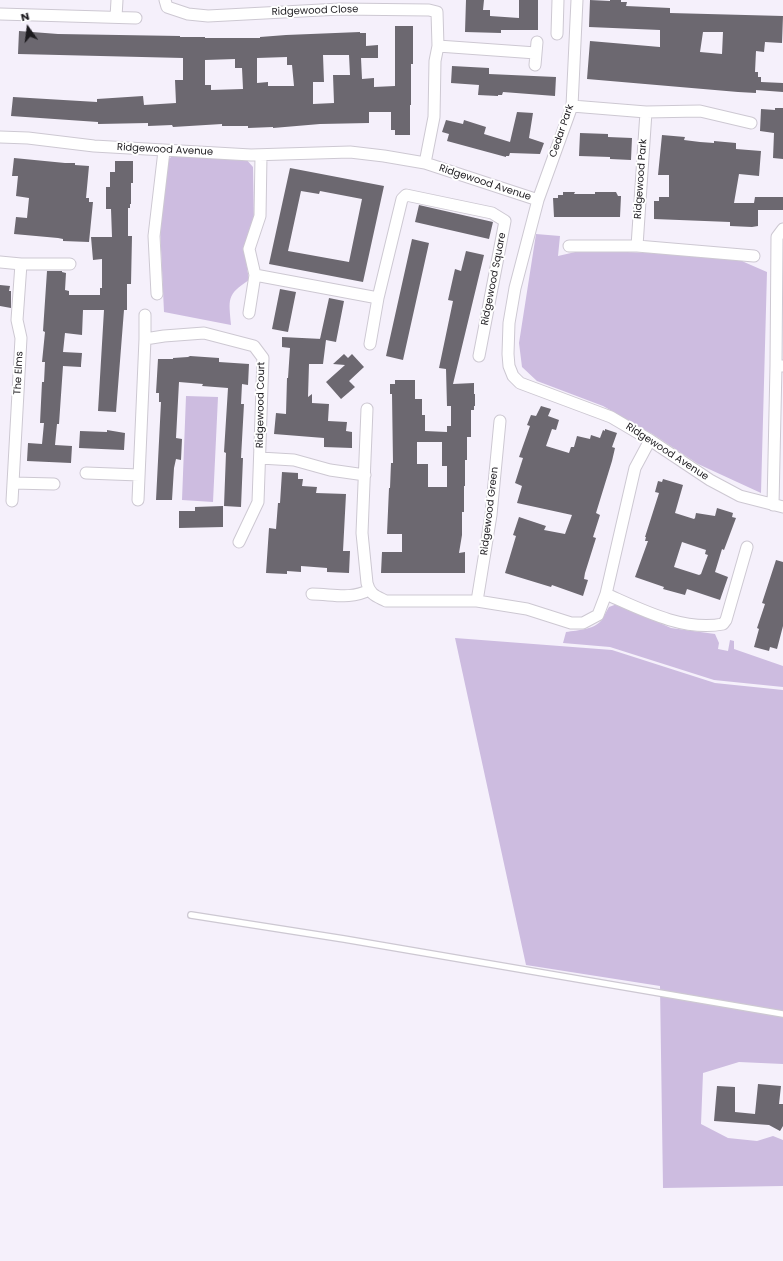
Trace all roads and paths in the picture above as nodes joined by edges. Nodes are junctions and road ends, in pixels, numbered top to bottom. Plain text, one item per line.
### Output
1 (117, 0) edge
2 (165, 0) edge
3 (558, 0) edge
4 (577, 6) edge
5 (557, 12) junction
6 (0, 14) edge
7 (116, 17) junction
8 (136, 18) dead end
9 (557, 34) dead end
10 (438, 46) junction
11 (535, 65) dead end
12 (572, 106) junction
13 (646, 112) junction
14 (752, 123) dead end
15 (0, 137) edge
16 (164, 151) junction
17 (261, 156) junction
18 (425, 163) junction
19 (538, 200) junction
20 (783, 230) edge
21 (569, 246) dead end
22 (637, 246) junction
23 (754, 256) dead end
24 (0, 262) edge
25 (21, 264) junction
26 (70, 264) dead end
27 (255, 276) junction
28 (157, 294) dead end
29 (378, 298) junction
30 (249, 313) dead end
31 (145, 315) dead end
32 (145, 339) junction
33 (370, 344) dead end
34 (479, 356) dead end
35 (780, 366) edge
36 (367, 408) dead end
37 (500, 421) dead end
38 (650, 440) junction
39 (260, 458) junction
40 (86, 473) dead end
41 (139, 475) junction
42 (365, 475) junction
43 (13, 483) junction
44 (54, 484) dead end
45 (138, 500) dead end
46 (12, 501) dead end
47 (778, 506) edge
48 (239, 542) dead end
49 (747, 547) dead end
50 (369, 590) junction
51 (312, 594) dead end
52 (606, 594) junction
53 (477, 600) junction
54 (191, 915) dead end
55 (783, 1014) edge

1 - 7 street
2 - 10 street, Ridgewood Close
3 - 5 street
4 - 5 street, Cedar Park
4 - 12 street, Cedar Park
5 - 9 street
6 - 7 street
7 - 8 street
10 - 11 street
10 - 18 street, Ridgewood Close
12 - 13 street
12 - 19 street, Cedar Park
13 - 14 street
13 - 22 street, Ridgewood Park
15 - 16 street, Ridgewood Avenue
16 - 17 street, Ridgewood Avenue
16 - 28 street
17 - 18 street, Ridgewood Avenue
17 - 27 street
18 - 19 street, Ridgewood Avenue
19 - 38 street, Ridgewood Avenue
20 - 35 street
21 - 22 street
22 - 23 street
24 - 25 street
25 - 26 street
25 - 43 street, The Elms
27 - 29 street
27 - 30 street
29 - 33 street, Ridgewood Square
29 - 34 street, Ridgewood Square
31 - 32 street
32 - 39 street, Ridgewood Court
32 - 41 street
35 - 47 street
36 - 42 street
37 - 53 street, Ridgewood Green
38 - 47 street, Ridgewood Avenue
38 - 52 street
39 - 42 street
39 - 48 street, Ridgewood Court
40 - 41 street
41 - 45 street
42 - 50 street
43 - 44 street
43 - 46 street, The Elms
49 - 52 street
50 - 51 street
50 - 53 street
52 - 53 street
54 - 55 lane

